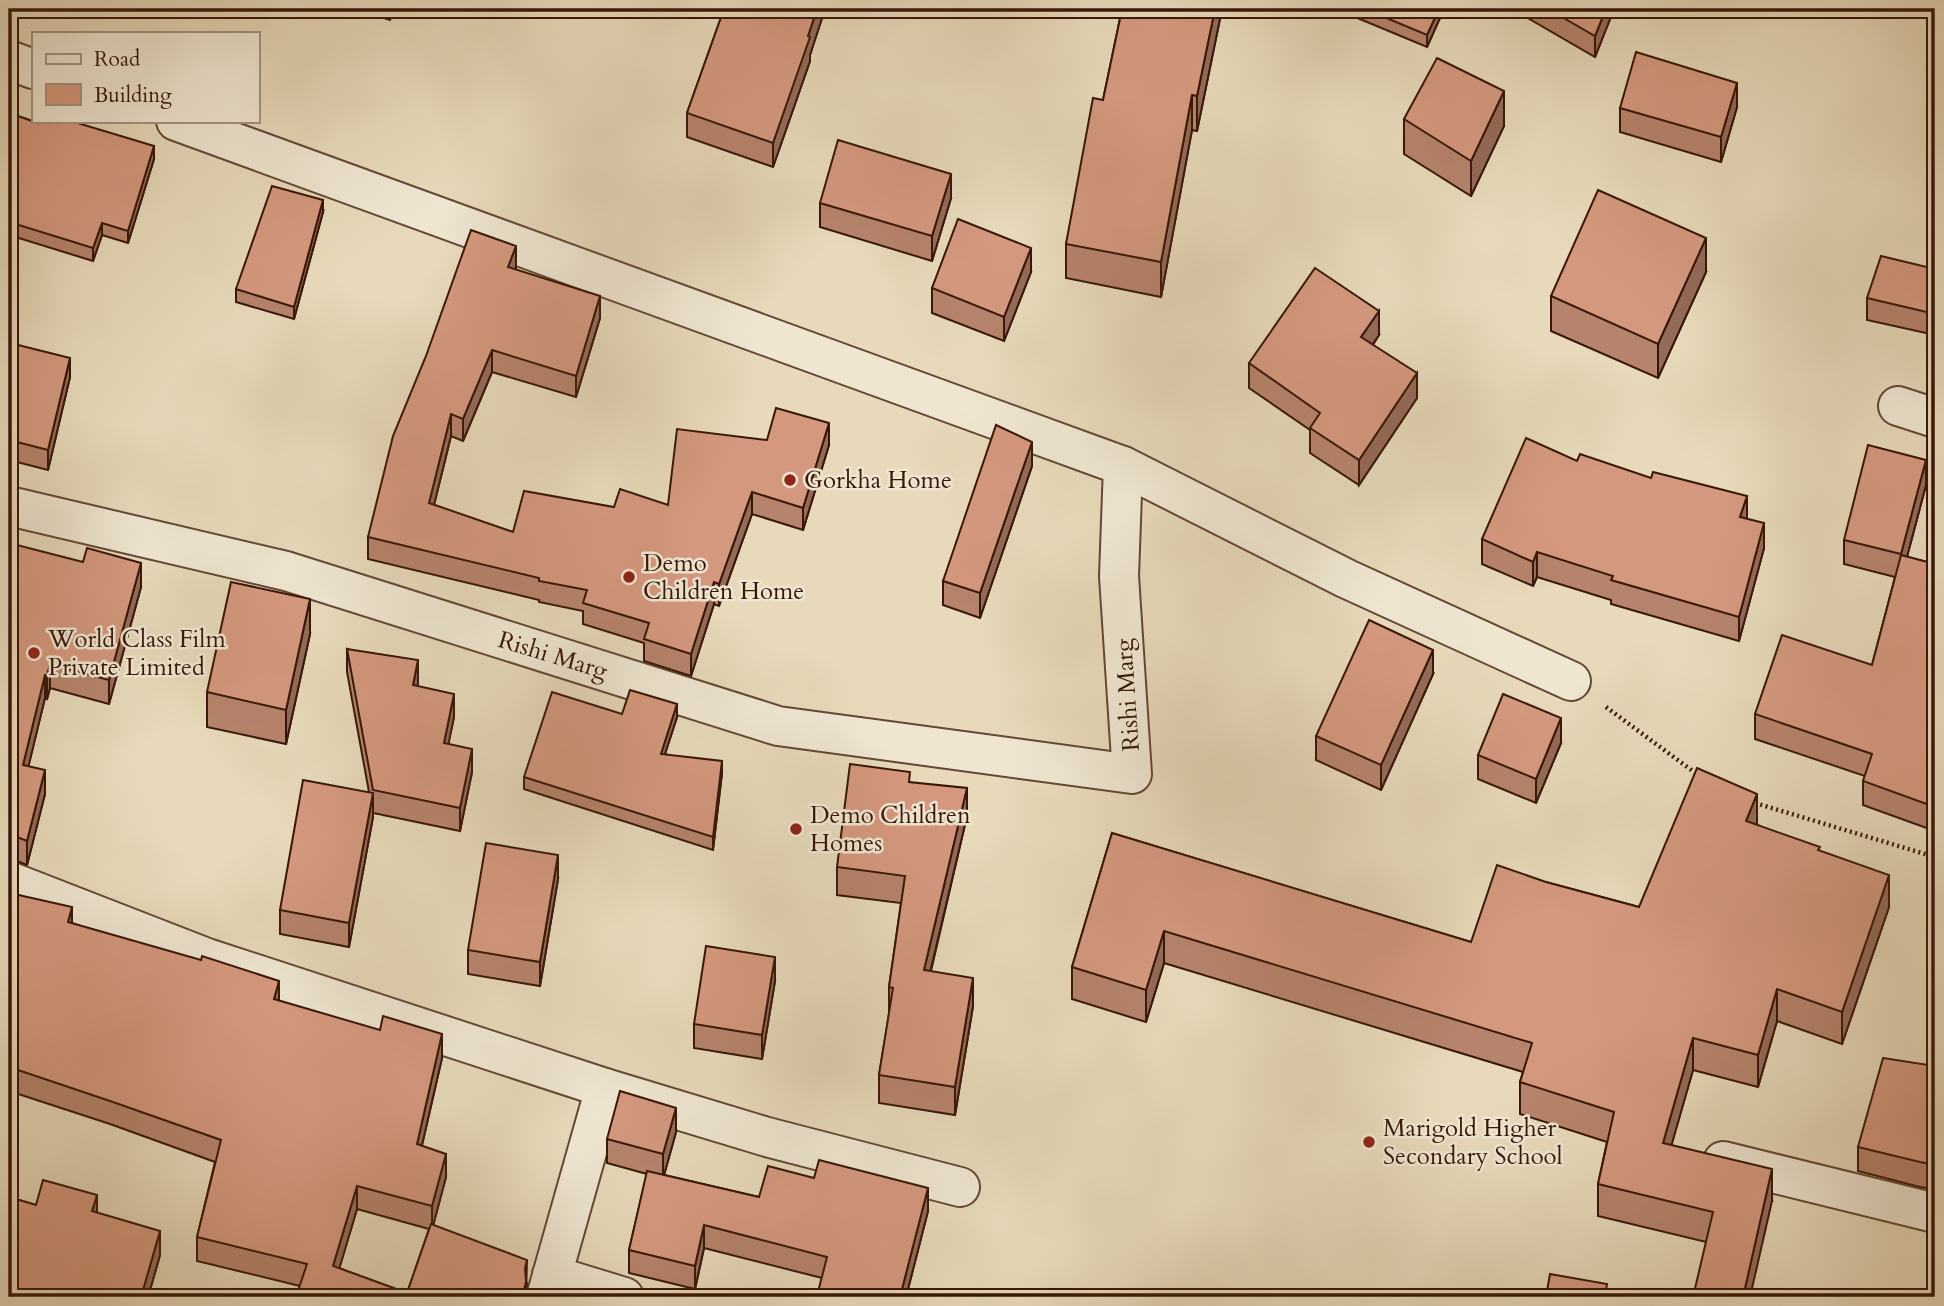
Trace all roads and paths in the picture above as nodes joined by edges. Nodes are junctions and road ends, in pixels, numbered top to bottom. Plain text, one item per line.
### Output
1 (9, 60) edge
2 (32, 69) edge
3 (179, 122) edge
4 (1898, 406) dead end
5 (1935, 418) edge
6 (1123, 466) junction
7 (9, 506) edge
8 (1571, 681) joint
9 (1700, 778) edge
10 (1749, 802) edge
11 (1935, 857) edge
12 (9, 881) edge
13 (605, 1088) junction
14 (1720, 1160) edge
15 (960, 1187) dead end
16 (1935, 1213) edge
17 (549, 1286) edge
18 (624, 1297) edge

1 - 2 street
3 - 6 street
4 - 5 street
6 - 7 street, Rishi Marg
6 - 8 street
8 - 9 path
10 - 11 path
12 - 13 street
13 - 15 street
13 - 17 street
14 - 16 street
17 - 18 street

